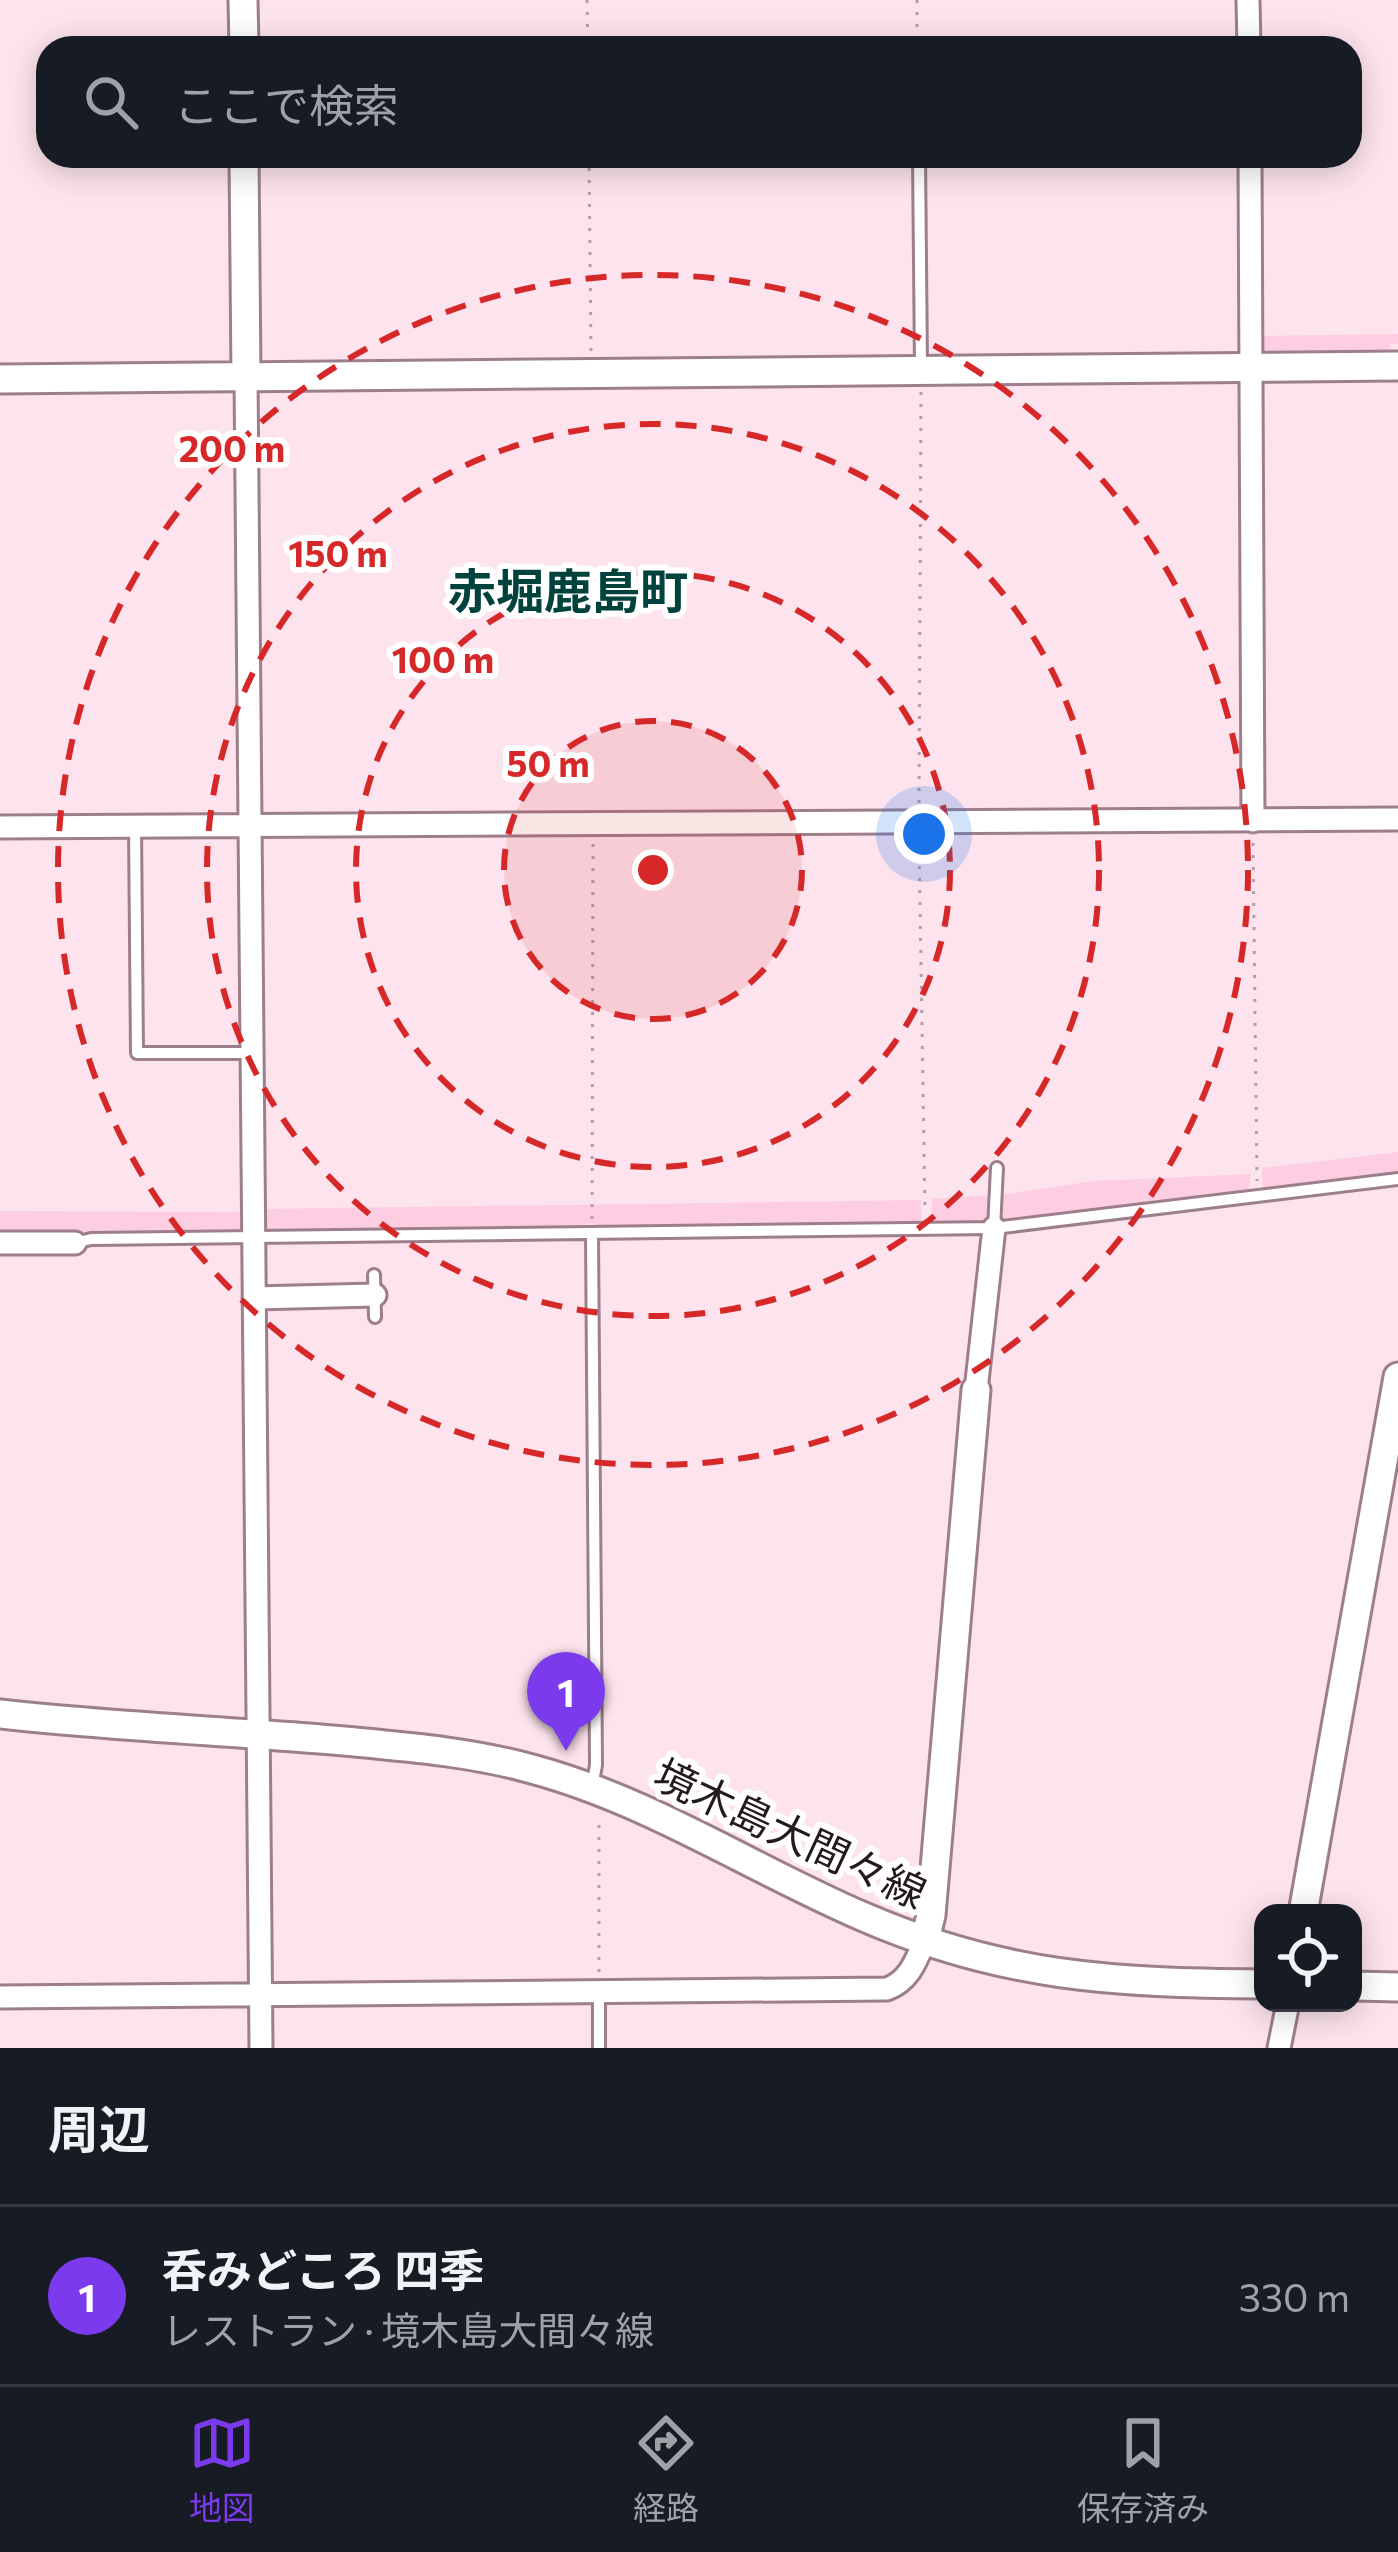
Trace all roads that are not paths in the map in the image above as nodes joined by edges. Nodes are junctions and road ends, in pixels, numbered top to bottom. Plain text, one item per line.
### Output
1 (243, 0) edge
2 (1248, 0) edge
3 (244, 36) edge
4 (1249, 36) edge
5 (244, 168) edge
6 (919, 168) edge
7 (1250, 168) edge
8 (1253, 366) junction
9 (1398, 366) edge
10 (921, 370) junction
11 (246, 377) junction
12 (0, 379) edge
13 (1398, 819) edge
14 (1253, 820) junction
15 (251, 825) junction
16 (135, 826) junction
17 (0, 827) edge
18 (254, 1053) junction
19 (997, 1168) dead end
20 (1398, 1179) edge
21 (994, 1228) junction
22 (592, 1234) junction
23 (254, 1238) junction
24 (0, 1243) edge
25 (75, 1243) joint
26 (375, 1296) dead end
27 (254, 1298) junction
28 (1398, 1377) edge
29 (976, 1390) joint
30 (0, 1714) edge
31 (258, 1733) junction
32 (599, 1791) junction
33 (1306, 1904) edge
34 (925, 1940) junction
35 (1254, 1984) edge
36 (1362, 1986) edge
37 (1398, 1987) edge
38 (599, 1992) junction
39 (260, 1994) junction
40 (0, 1997) edge
41 (1286, 2012) edge
42 (261, 2048) edge
43 (599, 2048) edge
44 (1279, 2048) edge

1 - 3 street
2 - 4 street
5 - 11 street
6 - 10 lane
7 - 8 street
8 - 9 street
8 - 10 street
8 - 14 street
10 - 11 street
11 - 12 street
11 - 15 street
13 - 14 street
14 - 15 street
15 - 16 street
15 - 18 street
16 - 17 street
16 - 18 lane
18 - 23 street
19 - 21 lane
20 - 21 lane
21 - 22 lane
21 - 29 street
22 - 23 lane
22 - 32 lane
23 - 25 lane
23 - 27 street
24 - 25 street
26 - 27 street
27 - 31 street
28 - 33 street
29 - 34 street
30 - 31 street, 境木島大間々線
31 - 32 street, 境木島大間々線
31 - 39 street
32 - 34 street, 境木島大間々線
34 - 35 street, 境木島大間々線
34 - 38 street
36 - 37 street
38 - 39 street
38 - 43 lane
39 - 40 street
39 - 42 street
41 - 44 street

